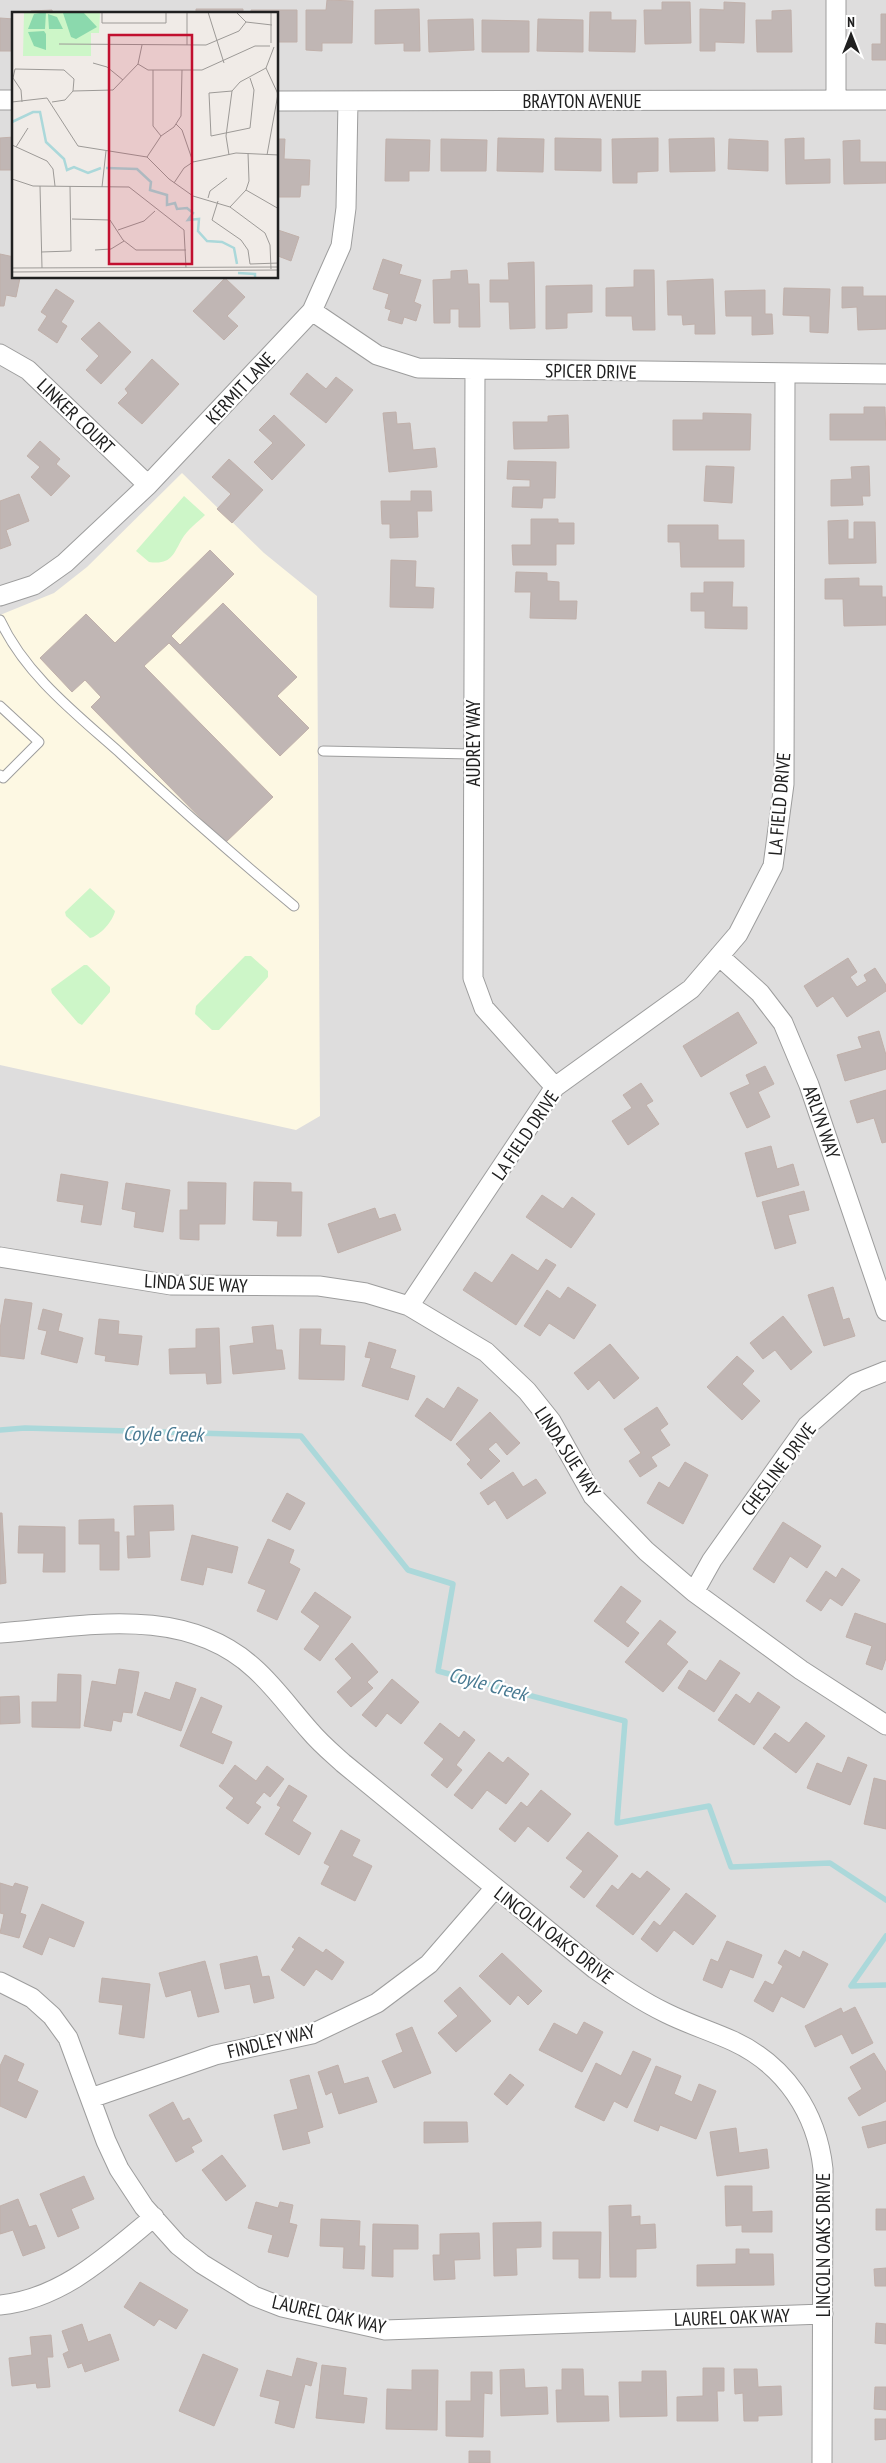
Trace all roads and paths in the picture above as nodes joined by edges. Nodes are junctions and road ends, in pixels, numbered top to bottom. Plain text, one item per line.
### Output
1 (836, 0) edge
2 (836, 100) junction
3 (886, 100) edge
4 (279, 101) edge
5 (348, 101) junction
6 (312, 311) junction
7 (0, 354) edge
8 (475, 369) junction
9 (785, 372) junction
10 (886, 374) edge
11 (148, 485) junction
12 (0, 596) edge
13 (0, 620) edge
14 (0, 706) edge
15 (323, 750) dead end
16 (472, 754) junction
17 (0, 775) edge
18 (294, 906) dead end
19 (719, 956) junction
20 (555, 1087) junction
21 (0, 1257) edge
22 (409, 1306) junction
23 (886, 1311) edge
24 (886, 1371) edge
25 (694, 1592) junction
26 (0, 1633) edge
27 (886, 1724) edge
28 (495, 1888) junction
29 (0, 1982) edge
30 (91, 2098) junction
31 (154, 2217) junction
32 (0, 2305) edge
33 (823, 2314) junction
34 (822, 2463) edge

1 - 2 street
2 - 3 street, BRAYTON AVENUE
2 - 5 street, BRAYTON AVENUE
4 - 5 street, BRAYTON AVENUE
5 - 6 street, KERMIT LANE
6 - 8 street, SPICER DRIVE
6 - 11 street, KERMIT LANE
7 - 11 street, LINKER COURT
8 - 9 street, SPICER DRIVE
8 - 16 street, AUDREY WAY
9 - 10 street, SPICER DRIVE
9 - 19 street, LA FIELD DRIVE
11 - 12 street, KERMIT LANE
13 - 18 lane
14 - 17 lane
15 - 16 lane
16 - 20 street, AUDREY WAY
19 - 20 street, LA FIELD DRIVE
19 - 23 street, ARLYN WAY
20 - 22 street, LA FIELD DRIVE
21 - 22 street, LINDA SUE WAY
22 - 25 street, LINDA SUE WAY
24 - 25 street, CHESLINE DRIVE
25 - 27 street, LINDA SUE WAY
26 - 28 street, LINCOLN OAKS DRIVE
28 - 30 street, FINDLEY WAY
28 - 33 street, LINCOLN OAKS DRIVE
29 - 30 street, LAUREL OAK WAY
30 - 31 street, LAUREL OAK WAY
31 - 32 street
31 - 33 street, LAUREL OAK WAY
33 - 34 street, LINCOLN OAKS DRIVE

